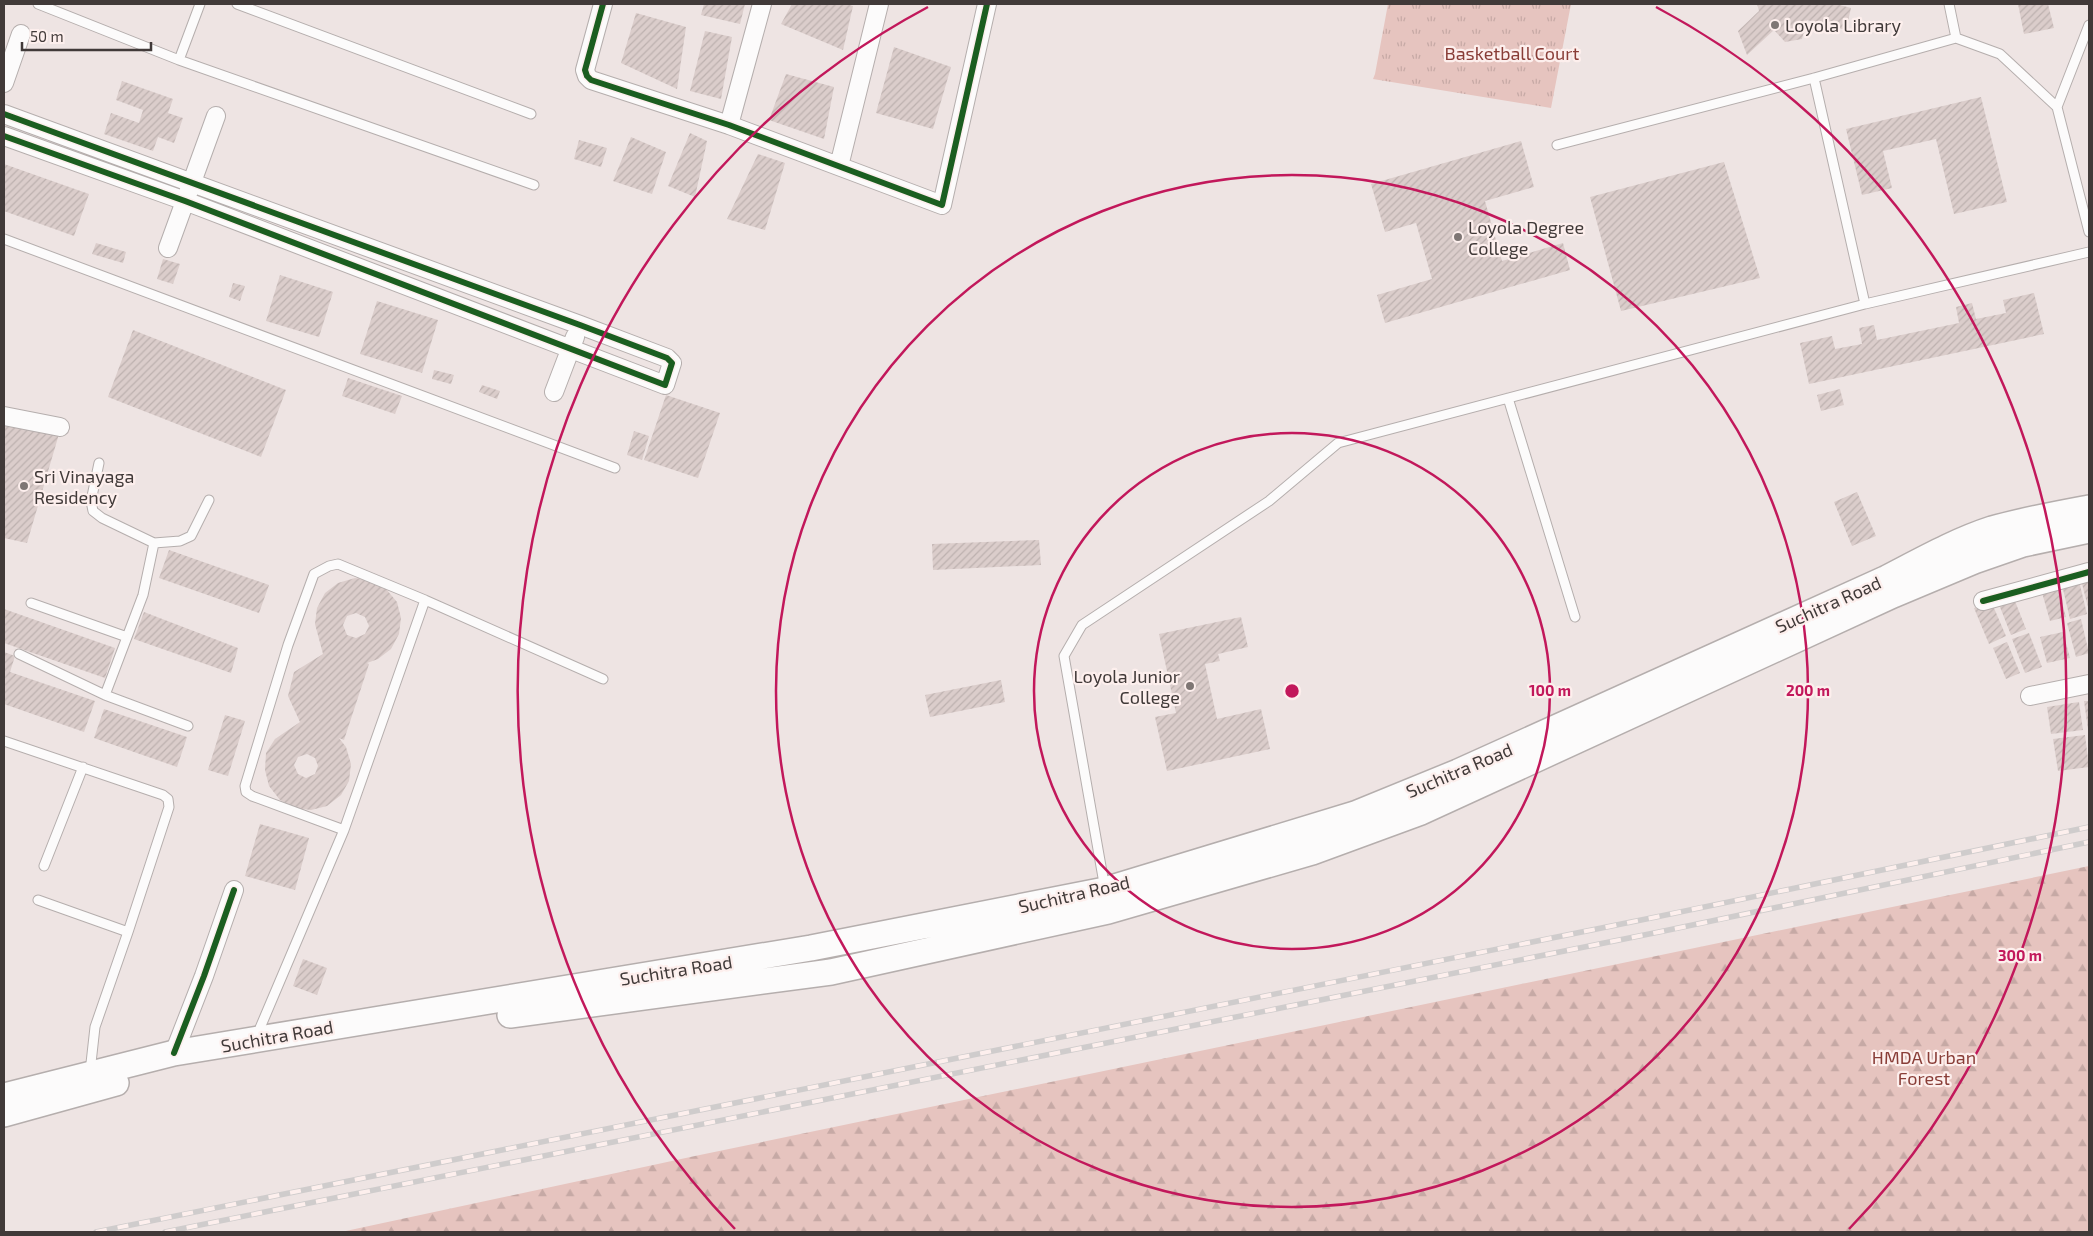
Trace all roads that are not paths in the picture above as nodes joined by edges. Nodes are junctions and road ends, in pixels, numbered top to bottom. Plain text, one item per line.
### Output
1 (39, 4) edge
2 (200, 4) edge
3 (237, 4) edge
4 (603, 4) edge
5 (762, 4) edge
6 (879, 4) edge
7 (987, 4) edge
8 (1949, 4) edge
9 (2089, 25) edge
10 (22, 34) dead end
11 (1956, 38) junction
12 (179, 60) junction
13 (1814, 78) junction
14 (4, 83) edge
15 (2057, 108) junction
16 (4, 114) edge
17 (531, 114) dead end
18 (216, 116) dead end
19 (730, 125) junction
20 (4, 136) edge
21 (1557, 144) dead end
22 (839, 166) junction
23 (192, 183) junction
24 (534, 185) dead end
25 (185, 201) junction
26 (2089, 232) edge
27 (4, 239) edge
28 (168, 248) dead end
29 (2089, 252) edge
30 (482, 290) junction
31 (1865, 304) junction
32 (473, 312) junction
33 (580, 325) junction
34 (571, 348) junction
35 (554, 392) dead end
36 (1508, 398) junction
37 (4, 416) edge
38 (60, 427) dead end
39 (99, 463) dead end
40 (615, 468) dead end
41 (209, 500) dead end
42 (2089, 508) edge
43 (2089, 530) edge
44 (154, 543) junction
45 (2089, 572) edge
46 (1889, 587) junction
47 (425, 600) junction
48 (1983, 601) dead end
49 (31, 603) dead end
50 (1575, 617) dead end
51 (127, 637) junction
52 (19, 654) dead end
53 (603, 679) dead end
54 (2089, 684) edge
55 (105, 695) junction
56 (2030, 696) dead end
57 (188, 726) dead end
58 (4, 741) edge
59 (83, 767) junction
60 (344, 830) junction
61 (44, 866) dead end
62 (234, 890) dead end
63 (1106, 890) junction
64 (38, 900) dead end
65 (128, 932) junction
66 (699, 978) junction
67 (255, 1040) junction
68 (174, 1053) junction
69 (90, 1073) junction
70 (4, 1096) edge
71 (4, 1114) edge

1 - 12 lane
2 - 12 lane
3 - 17 lane
4 - 19 street
5 - 19 street
6 - 22 street
7 - 22 street
8 - 11 lane
9 - 15 lane
10 - 14 street
11 - 13 lane
11 - 15 lane
12 - 24 lane
13 - 21 lane
13 - 31 lane
15 - 26 lane
16 - 23 street
18 - 23 street
19 - 22 street
20 - 25 street
23 - 25 street
23 - 30 street
25 - 28 street
25 - 32 street
27 - 40 lane
29 - 31 lane
30 - 32 street
30 - 33 street
31 - 36 lane
32 - 34 street
33 - 34 street
33 - 34 street
34 - 35 street
36 - 50 lane
36 - 63 lane
37 - 38 street
39 - 44 lane
41 - 44 lane
42 - 46 main road, Suchitra Road
43 - 46 main road, Suchitra Road
44 - 51 lane
45 - 48 street
46 - 63 main road, Suchitra Road
46 - 66 main road, Suchitra Road
47 - 53 lane
47 - 60 lane
47 - 60 lane
49 - 51 lane
51 - 55 lane
52 - 55 lane
54 - 56 street
55 - 57 lane
58 - 59 lane
59 - 61 lane
59 - 65 lane
60 - 67 lane
62 - 68 street
63 - 66 main road, Suchitra Road
64 - 65 lane
65 - 69 lane
66 - 67 main road, Suchitra Road
66 - 71 main road, Suchitra Road
67 - 68 main road, Suchitra Road
68 - 69 main road, Suchitra Road
69 - 70 main road, Suchitra Road

